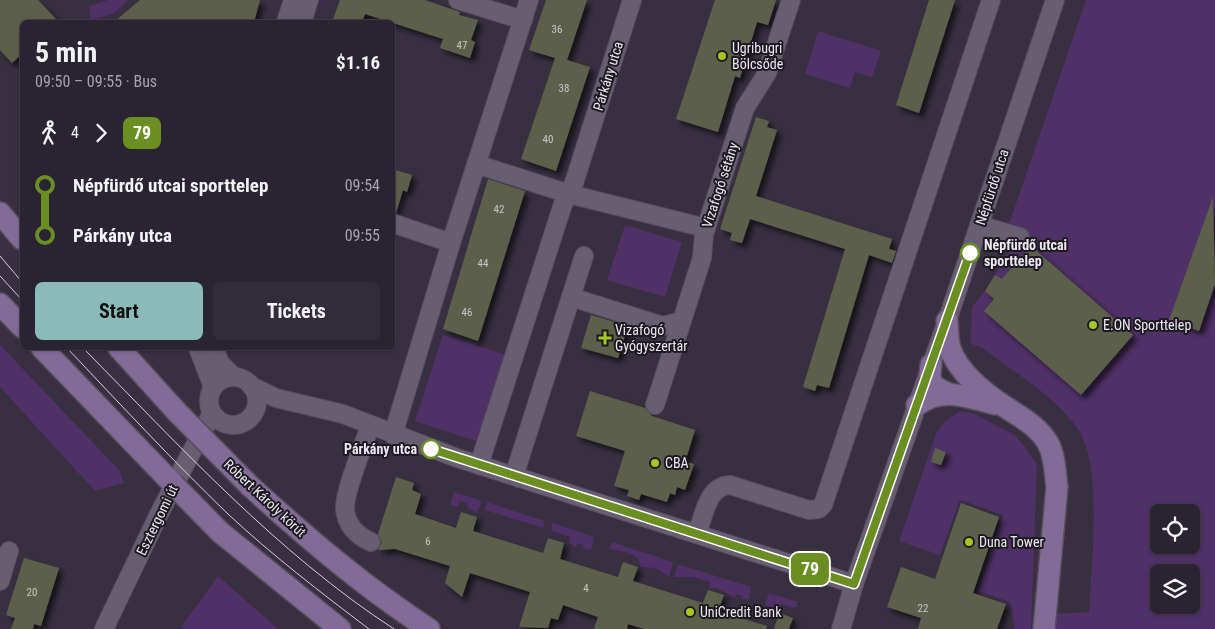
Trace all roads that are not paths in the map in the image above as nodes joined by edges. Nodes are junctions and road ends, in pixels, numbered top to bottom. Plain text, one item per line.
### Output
1 (294, 0) edge
2 (309, 0) edge
3 (458, 0) edge
4 (529, 0) edge
5 (632, 0) edge
6 (791, 0) edge
7 (991, 0) edge
8 (1055, 0) edge
9 (287, 20) edge
10 (303, 20) edge
11 (523, 20) junction
12 (476, 164) junction
13 (569, 194) junction
14 (0, 213) edge
15 (395, 225) edge
16 (979, 225) junction
17 (706, 228) junction
18 (20, 237) edge
19 (1020, 237) dead end
20 (451, 243) junction
21 (584, 256) dead end
22 (571, 296) junction
23 (0, 304) edge
24 (682, 321) junction
25 (947, 321) junction
26 (20, 325) edge
27 (44, 350) edge
28 (121, 350) edge
29 (199, 350) edge
30 (215, 350) edge
31 (931, 365) junction
32 (233, 376) junction
33 (252, 386) junction
34 (213, 387) junction
35 (949, 394) junction
36 (655, 405) dead end
37 (917, 405) junction
38 (1003, 406) junction
39 (321, 407) junction
40 (212, 413) junction
41 (253, 414) junction
42 (370, 426) junction
43 (393, 435) junction
44 (479, 465) junction
45 (514, 476) junction
46 (697, 534) junction
47 (371, 542) dead end
48 (9, 551) dead end
49 (0, 582) edge
50 (854, 584) junction
51 (104, 629) edge
52 (340, 629) edge
53 (429, 629) edge
54 (841, 629) edge
55 (1044, 629) edge

1 - 9 street
2 - 10 street
3 - 11 street
4 - 11 street
5 - 13 street, Párkány utca
6 - 17 street, Vizafogó sétány
7 - 46 street
8 - 16 street, Népfürdő utca
11 - 12 street
12 - 13 street
12 - 20 street
13 - 17 street
13 - 44 street, Párkány utca
14 - 18 main road
15 - 20 street
16 - 19 street
16 - 25 street, Népfürdő utca
17 - 24 street, Vizafogó sétány
20 - 43 street
21 - 22 street
22 - 24 street
22 - 45 street
23 - 26 main road
24 - 36 street, Vizafogó sétány
25 - 31 street, Népfürdő utca
25 - 38 main road
27 - 52 main road, bridge
28 - 53 main road, Róbert Károly körút, bridge
29 - 34 street, Esztergomi út
30 - 32 street
31 - 35 main road
31 - 37 street, Népfürdő utca
32 - 33 street
32 - 34 street
33 - 39 street
33 - 41 street
34 - 40 street, Esztergomi út
35 - 37 main road
35 - 38 main road
37 - 50 street, Népfürdő utca
38 - 55 main road
39 - 41 street
39 - 42 street
40 - 41 street
40 - 51 street, Esztergomi út
42 - 43 street
42 - 47 street
43 - 44 street
44 - 45 street
45 - 46 street
46 - 50 street
48 - 49 street
50 - 54 street, Népfürdő utca

